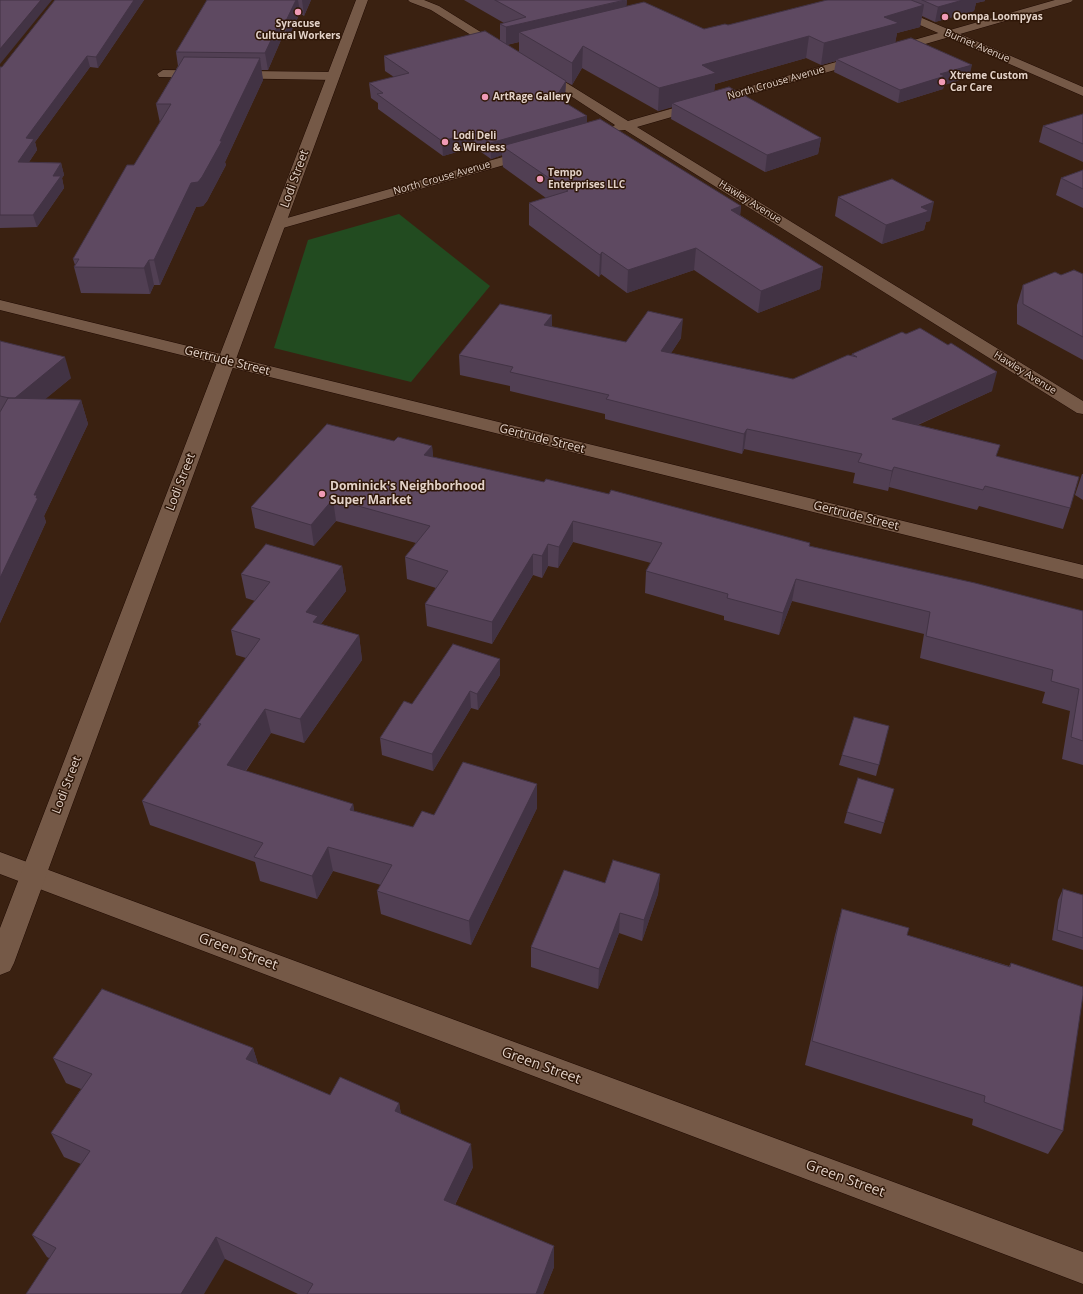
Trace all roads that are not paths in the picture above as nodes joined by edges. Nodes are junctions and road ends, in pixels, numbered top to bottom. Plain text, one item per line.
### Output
1 (362, 0) edge
2 (414, 0) edge
3 (871, 0) edge
4 (1066, 0) edge
5 (949, 34) junction
6 (511, 52) edge
7 (526, 64) edge
8 (163, 74) dead end
9 (334, 76) junction
10 (1083, 92) edge
11 (627, 126) junction
12 (604, 132) edge
13 (543, 150) edge
14 (278, 225) junction
15 (0, 305) edge
16 (226, 361) junction
17 (1083, 409) edge
18 (1083, 572) edge
19 (0, 862) edge
20 (33, 876) junction
21 (0, 963) edge
22 (1083, 1268) edge

1 - 9 street, Lodi Street
2 - 6 street
3 - 5 street, Burnet Avenue
4 - 5 street, North Crouse Avenue
5 - 10 street, Burnet Avenue
5 - 11 street, North Crouse Avenue
7 - 11 street, Hawley Avenue
8 - 9 street
9 - 14 street, Lodi Street
11 - 12 street, North Crouse Avenue
11 - 17 street, Hawley Avenue
13 - 14 street, North Crouse Avenue
14 - 16 street, Lodi Street
15 - 16 street, Gertrude Street
16 - 18 street, Gertrude Street
16 - 20 street, Lodi Street
19 - 20 street, Green Street
20 - 21 street, Lodi Street
20 - 22 street, Green Street

